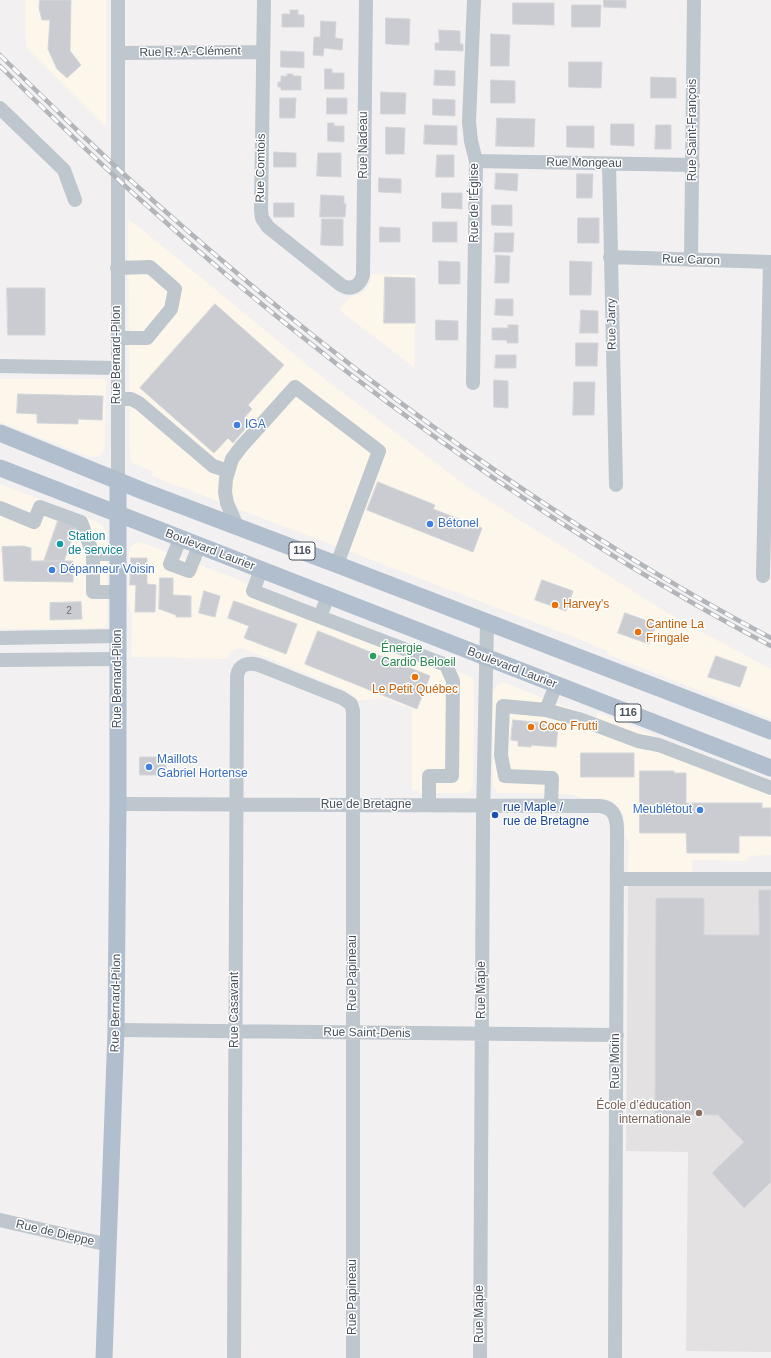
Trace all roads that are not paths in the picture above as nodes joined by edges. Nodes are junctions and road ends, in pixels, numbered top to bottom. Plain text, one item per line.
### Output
1 (118, 0) edge
2 (264, 0) edge
3 (366, 0) edge
4 (474, 0) edge
5 (694, 0) edge
6 (263, 52) junction
7 (118, 53) junction
8 (0, 108) edge
9 (476, 161) junction
10 (609, 164) junction
11 (693, 165) junction
12 (75, 200) dead end
13 (610, 257) junction
14 (691, 260) junction
15 (771, 262) edge
16 (117, 268) junction
17 (355, 287) joint
18 (117, 338) junction
19 (0, 366) edge
20 (117, 368) junction
21 (473, 382) dead end
22 (117, 399) junction
23 (0, 433) edge
24 (0, 468) edge
25 (228, 470) junction
26 (118, 481) junction
27 (616, 485) dead end
28 (48, 487) junction
29 (89, 502) junction
30 (40, 507) junction
31 (0, 508) edge
32 (118, 514) junction
33 (81, 522) junction
34 (237, 526) junction
35 (180, 539) junction
36 (199, 546) junction
37 (93, 554) junction
38 (118, 554) junction
39 (337, 564) junction
40 (261, 570) junction
41 (763, 576) dead end
42 (290, 582) junction
43 (118, 592) junction
44 (328, 596) junction
45 (283, 602) junction
46 (320, 616) junction
47 (487, 622) junction
48 (118, 636) junction
49 (0, 638) edge
50 (485, 658) junction
51 (118, 659) junction
52 (0, 660) edge
53 (244, 664) joint
54 (556, 685) junction
55 (612, 707) junction
56 (546, 710) junction
57 (604, 728) junction
58 (666, 728) junction
59 (771, 731) edge
60 (659, 744) junction
61 (715, 747) junction
62 (709, 764) junction
63 (771, 768) edge
64 (771, 788) edge
65 (118, 804) junction
66 (236, 804) junction
67 (353, 805) junction
68 (429, 805) junction
69 (483, 805) junction
70 (552, 805) junction
71 (612, 812) joint
72 (617, 879) junction
73 (771, 879) edge
74 (116, 1030) junction
75 (235, 1032) junction
76 (353, 1032) junction
77 (482, 1034) junction
78 (617, 1035) junction
79 (0, 1220) edge
80 (109, 1245) junction
81 (104, 1358) edge
82 (234, 1358) edge
83 (353, 1358) edge
84 (480, 1358) edge
85 (615, 1358) edge

1 - 7 street, Rue Bernard-Pilon
2 - 6 street, Rue Comtois
3 - 17 street, Rue Nadeau
4 - 9 street, Rue de l'Église
5 - 11 street, Rue Saint-François
6 - 7 street, Rue R.-A.-Clément
6 - 17 street, Rue Comtois
7 - 16 street, Rue Bernard-Pilon
8 - 12 street
9 - 10 street, Rue Mongeau
9 - 21 street, Rue de l'Église
10 - 11 street, Rue Mongeau
10 - 13 street, Rue Jarry
11 - 14 street, Rue Saint-François
13 - 14 street, Rue Caron
13 - 27 street, Rue Jarry
14 - 15 street, Rue Caron
15 - 41 street
16 - 18 street, Rue Bernard-Pilon
16 - 18 street
18 - 20 street, Rue Bernard-Pilon
19 - 20 street
20 - 22 street, Rue Bernard-Pilon
22 - 25 street
22 - 26 street, Rue Bernard-Pilon
23 - 26 main road, 116
24 - 28 main road, 116
25 - 34 street
25 - 39 street
26 - 32 main road, Rue Bernard-Pilon
26 - 34 main road, 116
28 - 29 main road, 116
28 - 30 street
29 - 32 main road, 116
29 - 33 street
30 - 31 street
30 - 33 street
32 - 35 main road, Boulevard Laurier / 116
32 - 38 main road, Rue Bernard-Pilon
33 - 37 street
34 - 39 main road, 116
35 - 36 main road, Boulevard Laurier / 116
35 - 36 street
36 - 40 main road, Boulevard Laurier / 116
37 - 38 street
37 - 43 street
38 - 43 main road, Rue Bernard-Pilon
39 - 47 main road, 116
40 - 42 main road, Boulevard Laurier / 116
40 - 45 street
42 - 44 main road, Boulevard Laurier / 116
42 - 45 street
43 - 48 main road, Rue Bernard-Pilon
44 - 46 street
44 - 50 main road, Boulevard Laurier / 116
45 - 46 street
46 - 68 street
47 - 50 street, Rue Maple
47 - 59 main road, 116
48 - 49 street
48 - 51 main road, Rue Bernard-Pilon
50 - 54 main road, Boulevard Laurier / 116
50 - 69 street, Rue Maple
51 - 52 street
51 - 65 main road, Rue Bernard-Pilon
53 - 66 street, Rue Casavant
53 - 67 street, Rue Papineau
54 - 55 main road, Boulevard Laurier / 116
54 - 56 street
55 - 57 street
55 - 58 main road, Boulevard Laurier / 116
56 - 57 street
56 - 70 street
57 - 60 street
58 - 60 street
58 - 61 main road, Boulevard Laurier / 116
60 - 62 street
61 - 62 street
61 - 63 main road, Boulevard Laurier / 116
62 - 64 street
65 - 66 street, Rue de Bretagne
65 - 74 main road, Rue Bernard-Pilon
66 - 67 street, Rue de Bretagne
66 - 75 street, Rue Casavant
67 - 68 street, Rue de Bretagne
67 - 76 street, Rue Papineau
68 - 69 street, Rue de Bretagne
69 - 70 street, Rue de Bretagne
69 - 77 street, Rue Maple
70 - 71 street, Rue de Bretagne
71 - 72 street, Rue Morin
72 - 73 street
72 - 78 street, Rue Morin
74 - 75 street, Rue Saint-Denis
74 - 80 main road, Rue Bernard-Pilon
75 - 76 street, Rue Saint-Denis
75 - 82 street, Rue Casavant
76 - 77 street, Rue Saint-Denis
76 - 83 street, Rue Papineau
77 - 78 street, Rue Saint-Denis
77 - 84 street, Rue Maple
78 - 85 street, Rue Morin
79 - 80 street, Rue de Dieppe
80 - 81 main road, Rue Bernard-Pilon

